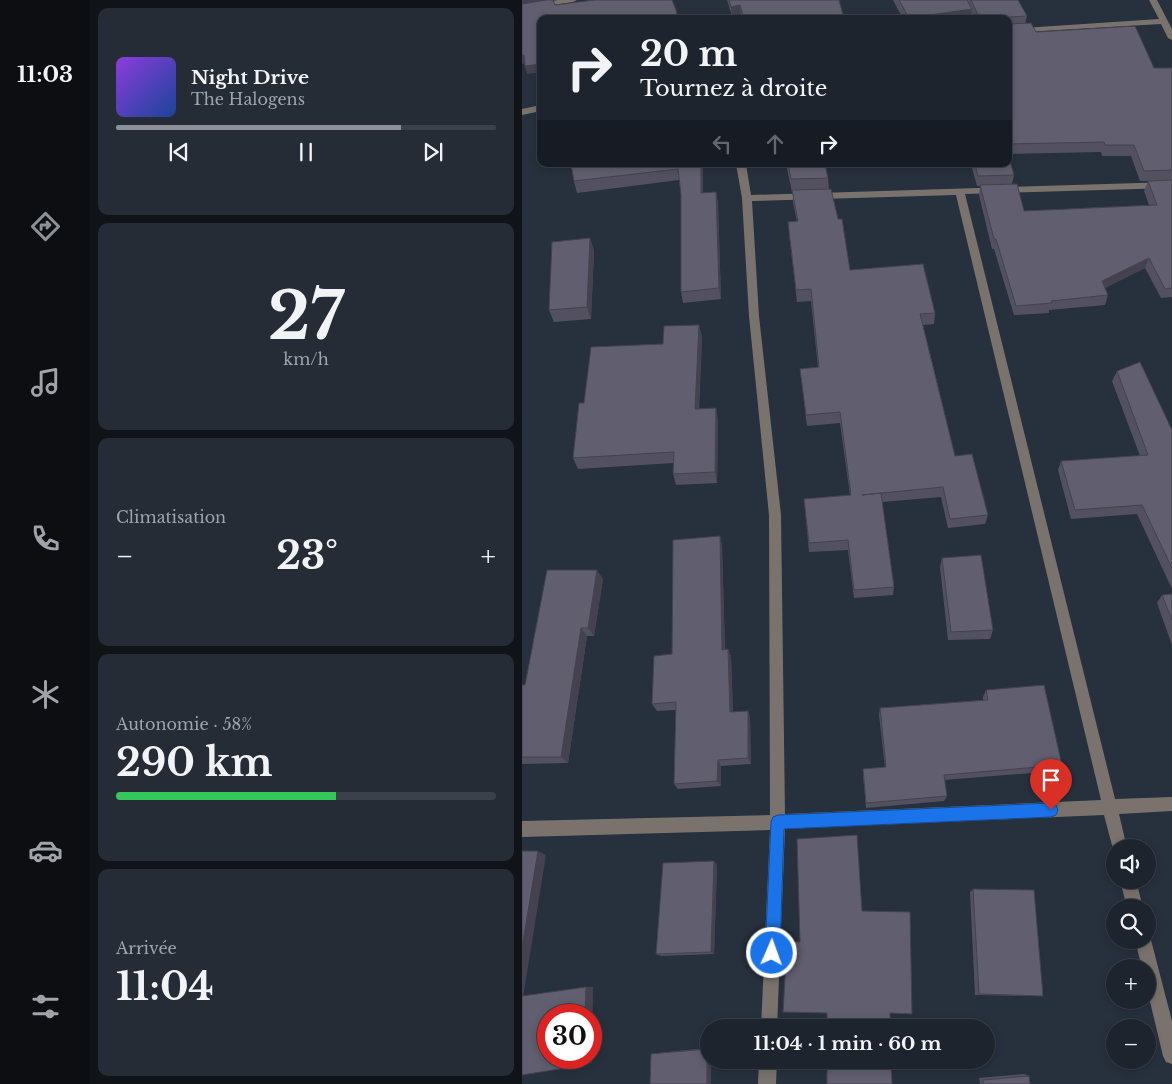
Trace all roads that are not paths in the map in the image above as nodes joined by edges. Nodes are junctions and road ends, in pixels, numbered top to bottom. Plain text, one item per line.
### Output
1 (573, 0) edge
2 (1153, 0) edge
3 (522, 8) edge
4 (1164, 21) junction
5 (1012, 31) edge
6 (1172, 38) edge
7 (537, 109) edge
8 (522, 112) edge
9 (742, 167) edge
10 (1172, 185) edge
11 (960, 193) junction
12 (747, 198) junction
13 (1172, 804) edge
14 (1110, 807) junction
15 (778, 822) junction
16 (522, 829) edge
17 (1118, 839) edge
18 (1145, 949) edge
19 (769, 1019) edge
20 (1172, 1056) edge
21 (768, 1069) edge
22 (767, 1084) edge

1 - 3 street
2 - 4 street
4 - 5 street
4 - 6 street
7 - 8 street
9 - 12 street
10 - 11 street
11 - 12 street
11 - 14 street
12 - 15 street
13 - 14 street
14 - 15 street
14 - 17 street
15 - 16 street
15 - 19 street
18 - 20 street
21 - 22 street

